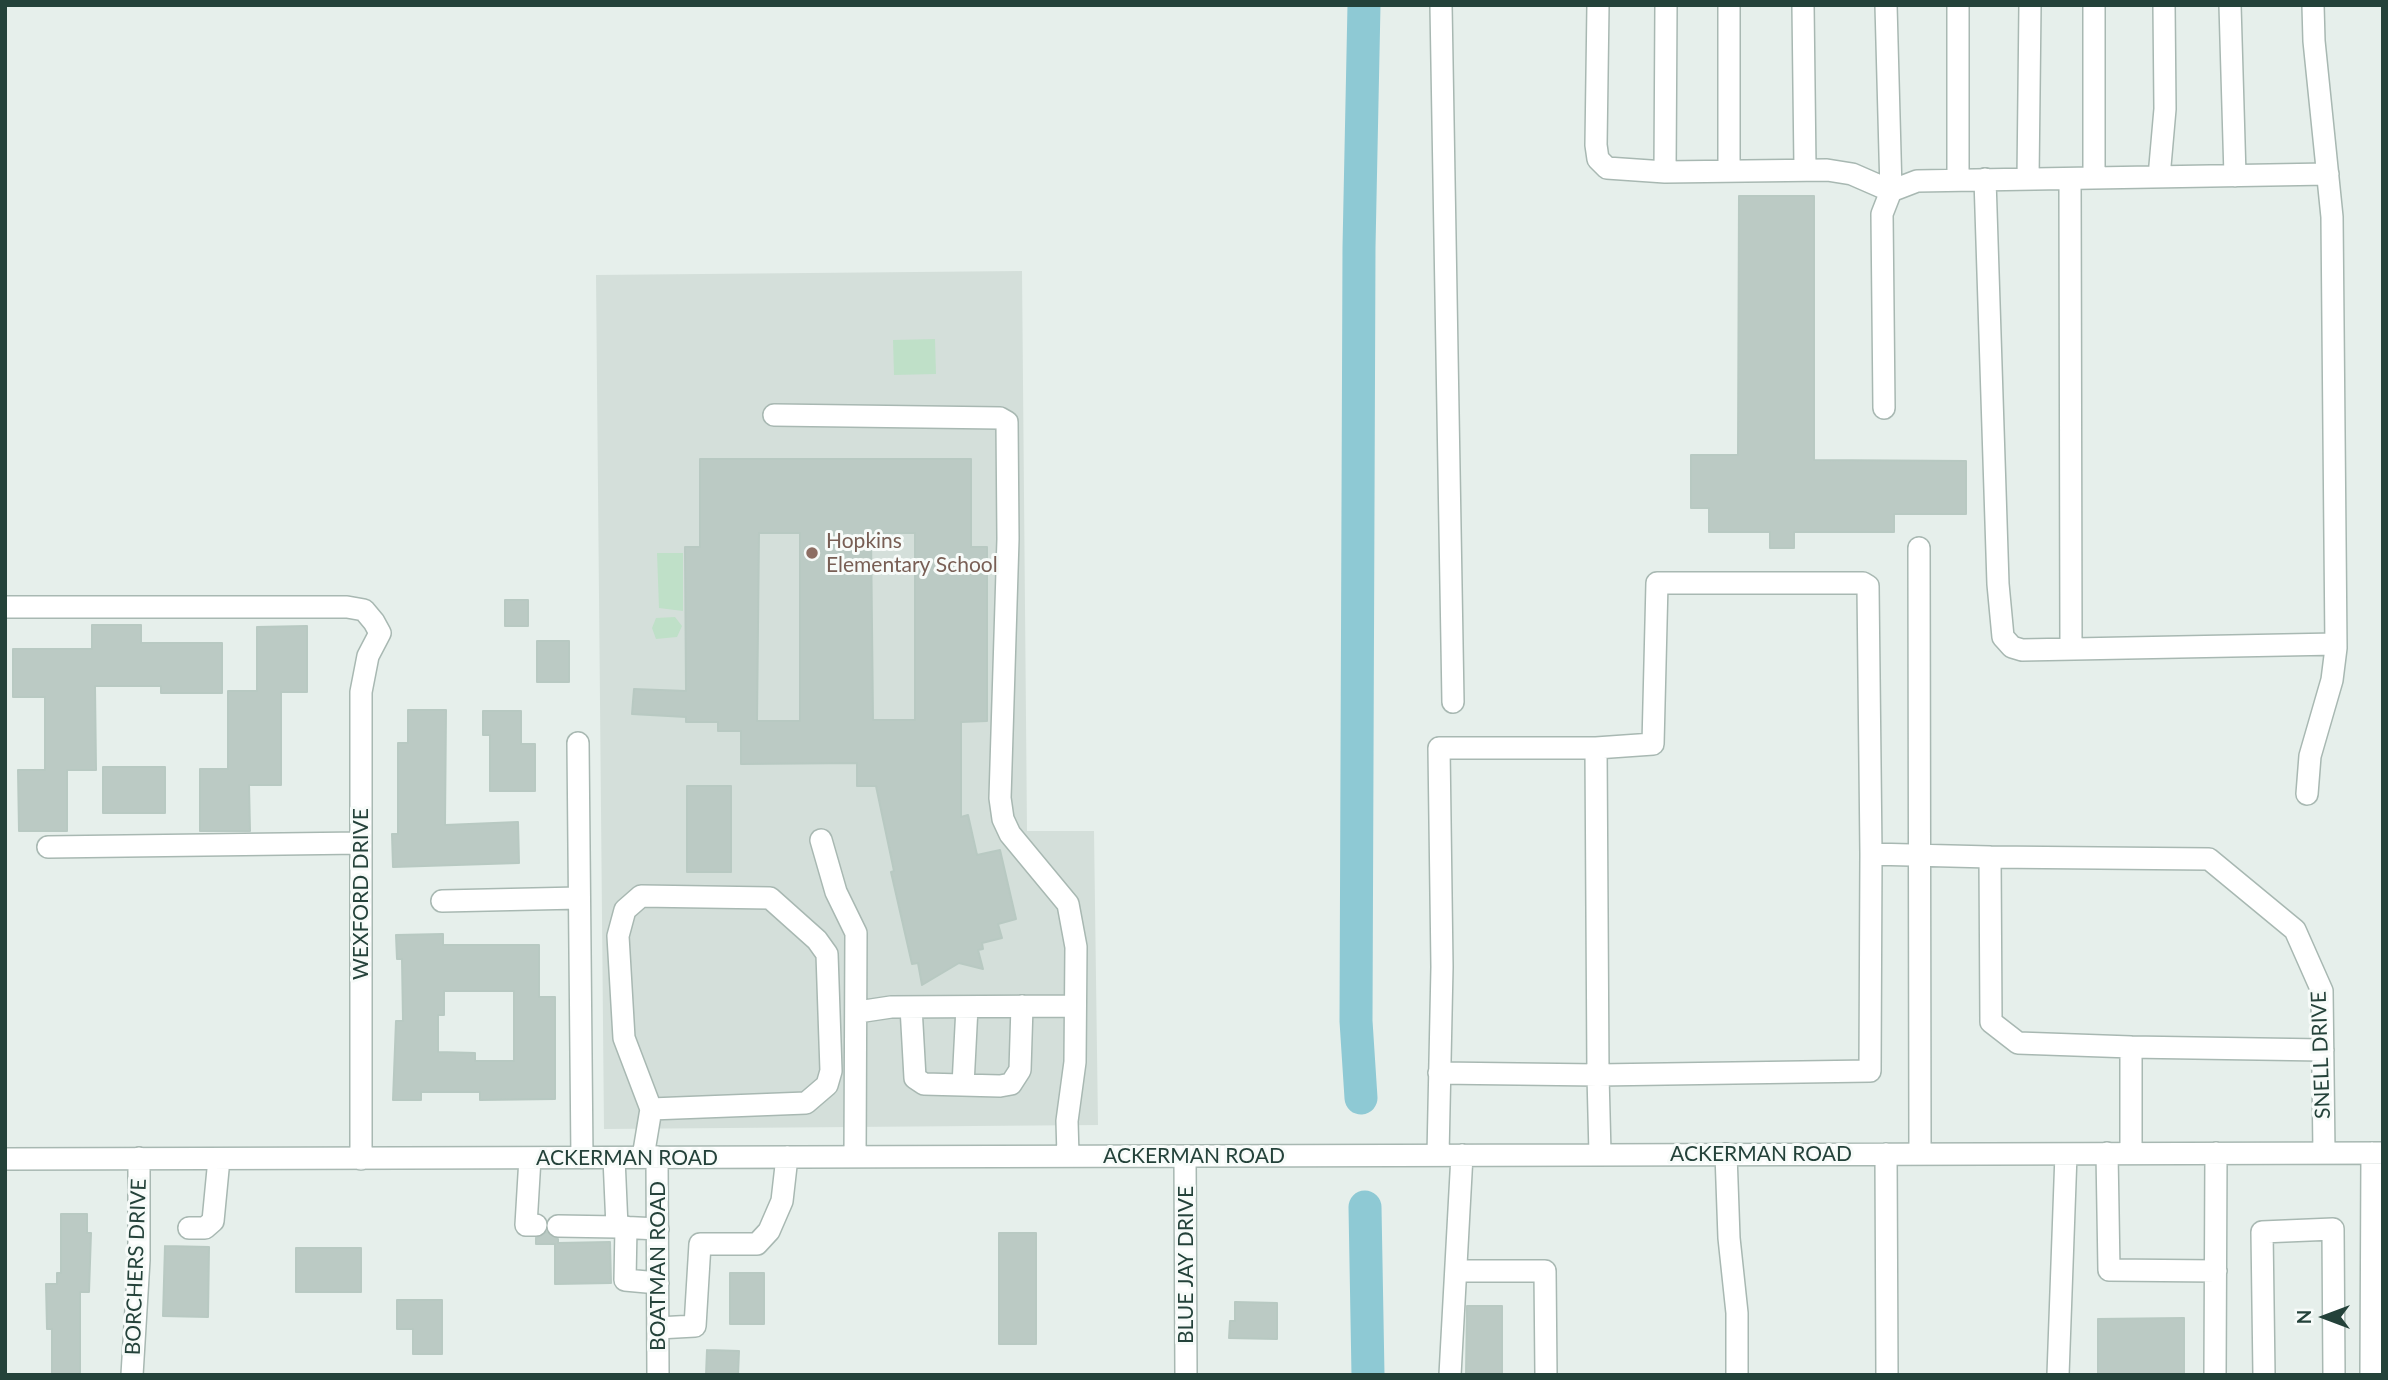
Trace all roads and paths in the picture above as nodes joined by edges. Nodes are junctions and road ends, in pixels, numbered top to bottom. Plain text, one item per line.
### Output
1 (1441, 5) edge
2 (1598, 5) edge
3 (1666, 5) edge
4 (1729, 5) edge
5 (1803, 5) edge
6 (1886, 5) edge
7 (1958, 5) edge
8 (2030, 5) edge
9 (2094, 5) edge
10 (2164, 5) edge
11 (2230, 5) edge
12 (2313, 5) edge
13 (1805, 168) junction
14 (1729, 170) junction
15 (1665, 172) junction
16 (2328, 174) junction
17 (2235, 176) junction
18 (2159, 177) junction
19 (2070, 178) junction
20 (2094, 178) junction
21 (1985, 179) junction
22 (2028, 179) junction
23 (1958, 180) junction
24 (1891, 191) junction
25 (1884, 408) dead end
26 (774, 415) dead end
27 (1919, 548) dead end
28 (5, 607) edge
29 (2336, 644) junction
30 (2071, 649) junction
31 (1453, 702) dead end
32 (578, 743) dead end
33 (1596, 748) junction
34 (2307, 794) dead end
35 (821, 840) dead end
36 (361, 843) junction
37 (48, 847) dead end
38 (1871, 854) junction
39 (1920, 855) junction
40 (1990, 857) junction
41 (579, 898) junction
42 (442, 901) dead end
43 (1022, 1006) junction
44 (1074, 1006) junction
45 (911, 1007) junction
46 (967, 1007) junction
47 (858, 1012) junction
48 (2130, 1047) junction
49 (2323, 1050) junction
50 (1439, 1073) junction
51 (1598, 1075) junction
52 (963, 1085) junction
53 (651, 1109) junction
54 (2107, 1153) junction
55 (2131, 1153) junction
56 (2216, 1153) junction
57 (2324, 1153) junction
58 (2377, 1153) edge
59 (1600, 1154) junction
60 (1726, 1154) junction
61 (1886, 1154) junction
62 (1920, 1154) junction
63 (2066, 1154) junction
64 (1438, 1155) junction
65 (1462, 1155) junction
66 (1068, 1156) junction
67 (1185, 1156) junction
68 (650, 1157) junction
69 (787, 1157) junction
70 (855, 1157) junction
71 (139, 1158) junction
72 (530, 1158) junction
73 (582, 1158) junction
74 (614, 1158) junction
75 (5, 1159) edge
76 (219, 1159) junction
77 (361, 1159) junction
78 (536, 1225) dead end
79 (558, 1226) dead end
80 (622, 1227) junction
81 (189, 1228) dead end
82 (658, 1228) junction
83 (1456, 1271) junction
84 (2216, 1271) junction
85 (658, 1283) junction
86 (658, 1328) junction
87 (132, 1375) edge
88 (658, 1375) edge
89 (1186, 1375) edge
90 (1450, 1375) edge
91 (1546, 1375) edge
92 (1737, 1375) edge
93 (1887, 1375) edge
94 (2058, 1375) edge
95 (2215, 1375) edge
96 (2264, 1375) edge
97 (2334, 1375) edge
98 (2371, 1375) edge

1 - 31 street
2 - 15 street
3 - 15 street
4 - 14 street
5 - 13 street
6 - 24 street
7 - 23 street
8 - 22 street
9 - 20 street
10 - 18 street
11 - 17 street
12 - 16 street
13 - 14 street
13 - 24 street
14 - 15 street
16 - 17 street
16 - 29 street
17 - 18 street
18 - 20 street
19 - 20 street
19 - 22 street
19 - 30 street
21 - 22 street
21 - 23 street
21 - 30 street
23 - 24 street
24 - 25 street
26 - 44 street
27 - 39 street
28 - 36 street, WEXFORD DRIVE
29 - 30 street
29 - 34 street
32 - 41 street
33 - 38 street
33 - 50 street
33 - 51 street
35 - 47 street
36 - 37 street
36 - 77 street, WEXFORD DRIVE
38 - 39 street, SNELL DRIVE
38 - 51 street
39 - 40 street, SNELL DRIVE
39 - 62 street
40 - 48 street
40 - 49 street, SNELL DRIVE
41 - 42 street
41 - 73 street
43 - 44 street
43 - 46 street
43 - 52 street
44 - 66 street
45 - 46 street
45 - 47 street
45 - 52 street
46 - 52 street
47 - 70 street
48 - 49 street
48 - 55 street
49 - 57 street, SNELL DRIVE
50 - 51 street
50 - 64 street
51 - 59 street
53 - 53 street
53 - 68 street, BOATMAN ROAD
54 - 55 street, ACKERMAN ROAD
54 - 63 street, ACKERMAN ROAD
54 - 84 street
55 - 56 street, ACKERMAN ROAD
56 - 57 street, ACKERMAN ROAD
56 - 84 street
57 - 58 street, ACKERMAN ROAD
58 - 98 street
59 - 60 street, ACKERMAN ROAD
59 - 65 street, ACKERMAN ROAD
60 - 61 street, ACKERMAN ROAD
60 - 92 street
61 - 62 street, ACKERMAN ROAD
61 - 93 street
62 - 63 street, ACKERMAN ROAD
63 - 94 street
64 - 65 street, ACKERMAN ROAD
64 - 67 street, ACKERMAN ROAD
65 - 83 street
66 - 67 street, ACKERMAN ROAD
66 - 70 street, ACKERMAN ROAD
67 - 89 street, BLUE JAY DRIVE
68 - 69 street, ACKERMAN ROAD
68 - 74 street, ACKERMAN ROAD
68 - 82 street, BOATMAN ROAD
69 - 70 street, ACKERMAN ROAD
69 - 86 street
71 - 75 street, ACKERMAN ROAD
71 - 76 street, ACKERMAN ROAD
71 - 87 street, BORCHERS DRIVE
72 - 73 street, ACKERMAN ROAD
72 - 77 street, ACKERMAN ROAD
72 - 78 street
73 - 74 street, ACKERMAN ROAD
74 - 80 street
76 - 77 street, ACKERMAN ROAD
76 - 81 street
79 - 80 street
80 - 82 street
80 - 85 street
82 - 85 street, BOATMAN ROAD
83 - 90 street
83 - 91 street
84 - 95 street
85 - 86 street, BOATMAN ROAD
86 - 88 street, BOATMAN ROAD
96 - 97 street

